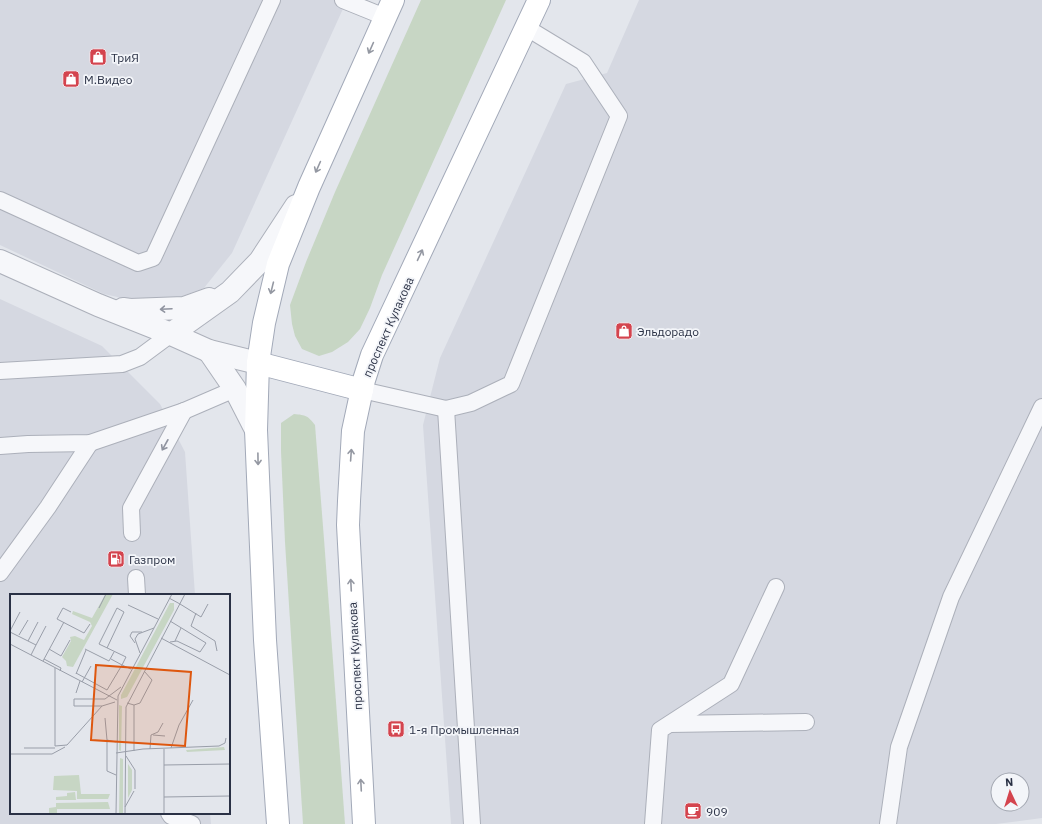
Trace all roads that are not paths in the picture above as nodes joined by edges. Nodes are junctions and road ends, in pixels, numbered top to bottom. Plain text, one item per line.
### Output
1 (272, 0) edge
2 (344, 0) edge
3 (539, 0) edge
4 (389, 9) edge
5 (527, 28) junction
6 (309, 187) junction
7 (0, 200) edge
8 (0, 261) edge
9 (230, 292) junction
10 (98, 305) junction
11 (171, 334) junction
12 (209, 351) junction
13 (258, 362) junction
14 (0, 371) edge
15 (235, 388) junction
16 (362, 390) junction
17 (1042, 407) edge
18 (446, 409) junction
19 (184, 411) junction
20 (256, 430) junction
21 (90, 443) junction
22 (0, 446) edge
23 (132, 533) dead end
24 (0, 573) edge
25 (136, 578) dead end
26 (776, 587) dead end
27 (137, 594) edge
28 (806, 722) dead end
29 (670, 724) junction
30 (170, 818) edge
31 (192, 824) edge
32 (278, 824) edge
33 (364, 824) edge
34 (472, 824) edge
35 (653, 824) edge
36 (888, 824) edge

1 - 7 lane
2 - 4 lane
3 - 5 main road, проспект Кулакова
4 -> 6 main road
16 -> 5 main road, проспект Кулакова
5 - 18 lane
6 - 9 street
6 -> 13 main road
8 - 10 street
9 -> 10 street
9 - 11 street
10 - 11 street
11 - 12 street
11 - 14 lane
12 - 13 street
12 - 15 street
13 - 16 main road
13 - 20 main road
15 - 19 lane
15 - 20 street
16 - 18 lane
33 -> 16 main road, проспект Кулакова
17 - 36 lane
18 - 34 lane
19 - 21 lane
19 -> 23 lane
20 -> 32 main road
21 - 22 lane
21 - 24 lane
25 - 27 lane
26 - 29 lane
28 - 29 lane
29 - 35 lane
30 - 31 lane

